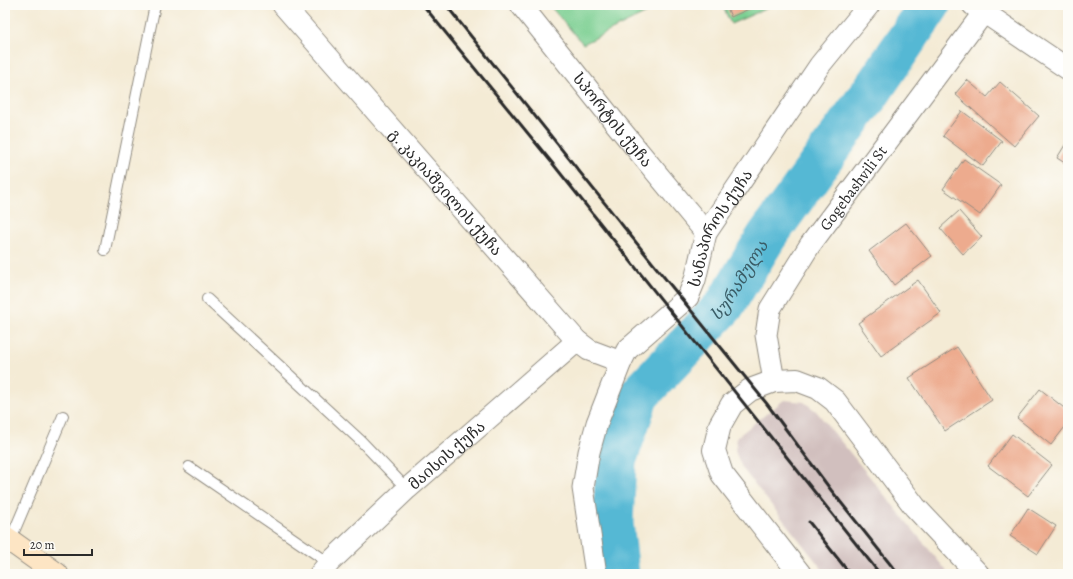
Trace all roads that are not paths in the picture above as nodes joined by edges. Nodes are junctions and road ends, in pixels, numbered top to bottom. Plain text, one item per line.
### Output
1 (155, 5) edge
2 (283, 5) edge
3 (521, 5) edge
4 (869, 5) edge
5 (980, 7) edge
6 (1068, 69) edge
7 (706, 234) junction
8 (105, 250) dead end
9 (207, 299) dead end
10 (578, 341) junction
11 (621, 362) junction
12 (774, 381) junction
13 (63, 416) dead end
14 (189, 468) dead end
15 (407, 489) junction
16 (8, 539) edge
17 (324, 568) edge
18 (57, 574) edge
19 (596, 574) edge
20 (800, 574) edge
21 (978, 574) edge

1 - 8 lane
2 - 10 street, გ. კაკიაშვილის ქუჩა
3 - 7 street, სპორტის ქუჩა
4 - 7 street, სანაპიროს ქუჩა
5 - 6 street
5 - 12 street, Gogebashvili St
7 - 11 street, სანაპიროს ქუჩა
9 - 15 lane
10 - 11 street, გ. კაკიაშვილის ქუჩა
10 - 15 street, მაისის ქუჩა
11 - 19 street, სანაპიროს ქუჩა
12 - 20 street
12 - 21 street
13 - 16 lane
14 - 17 lane
15 - 17 street, მაისის ქუჩა
16 - 18 main road

